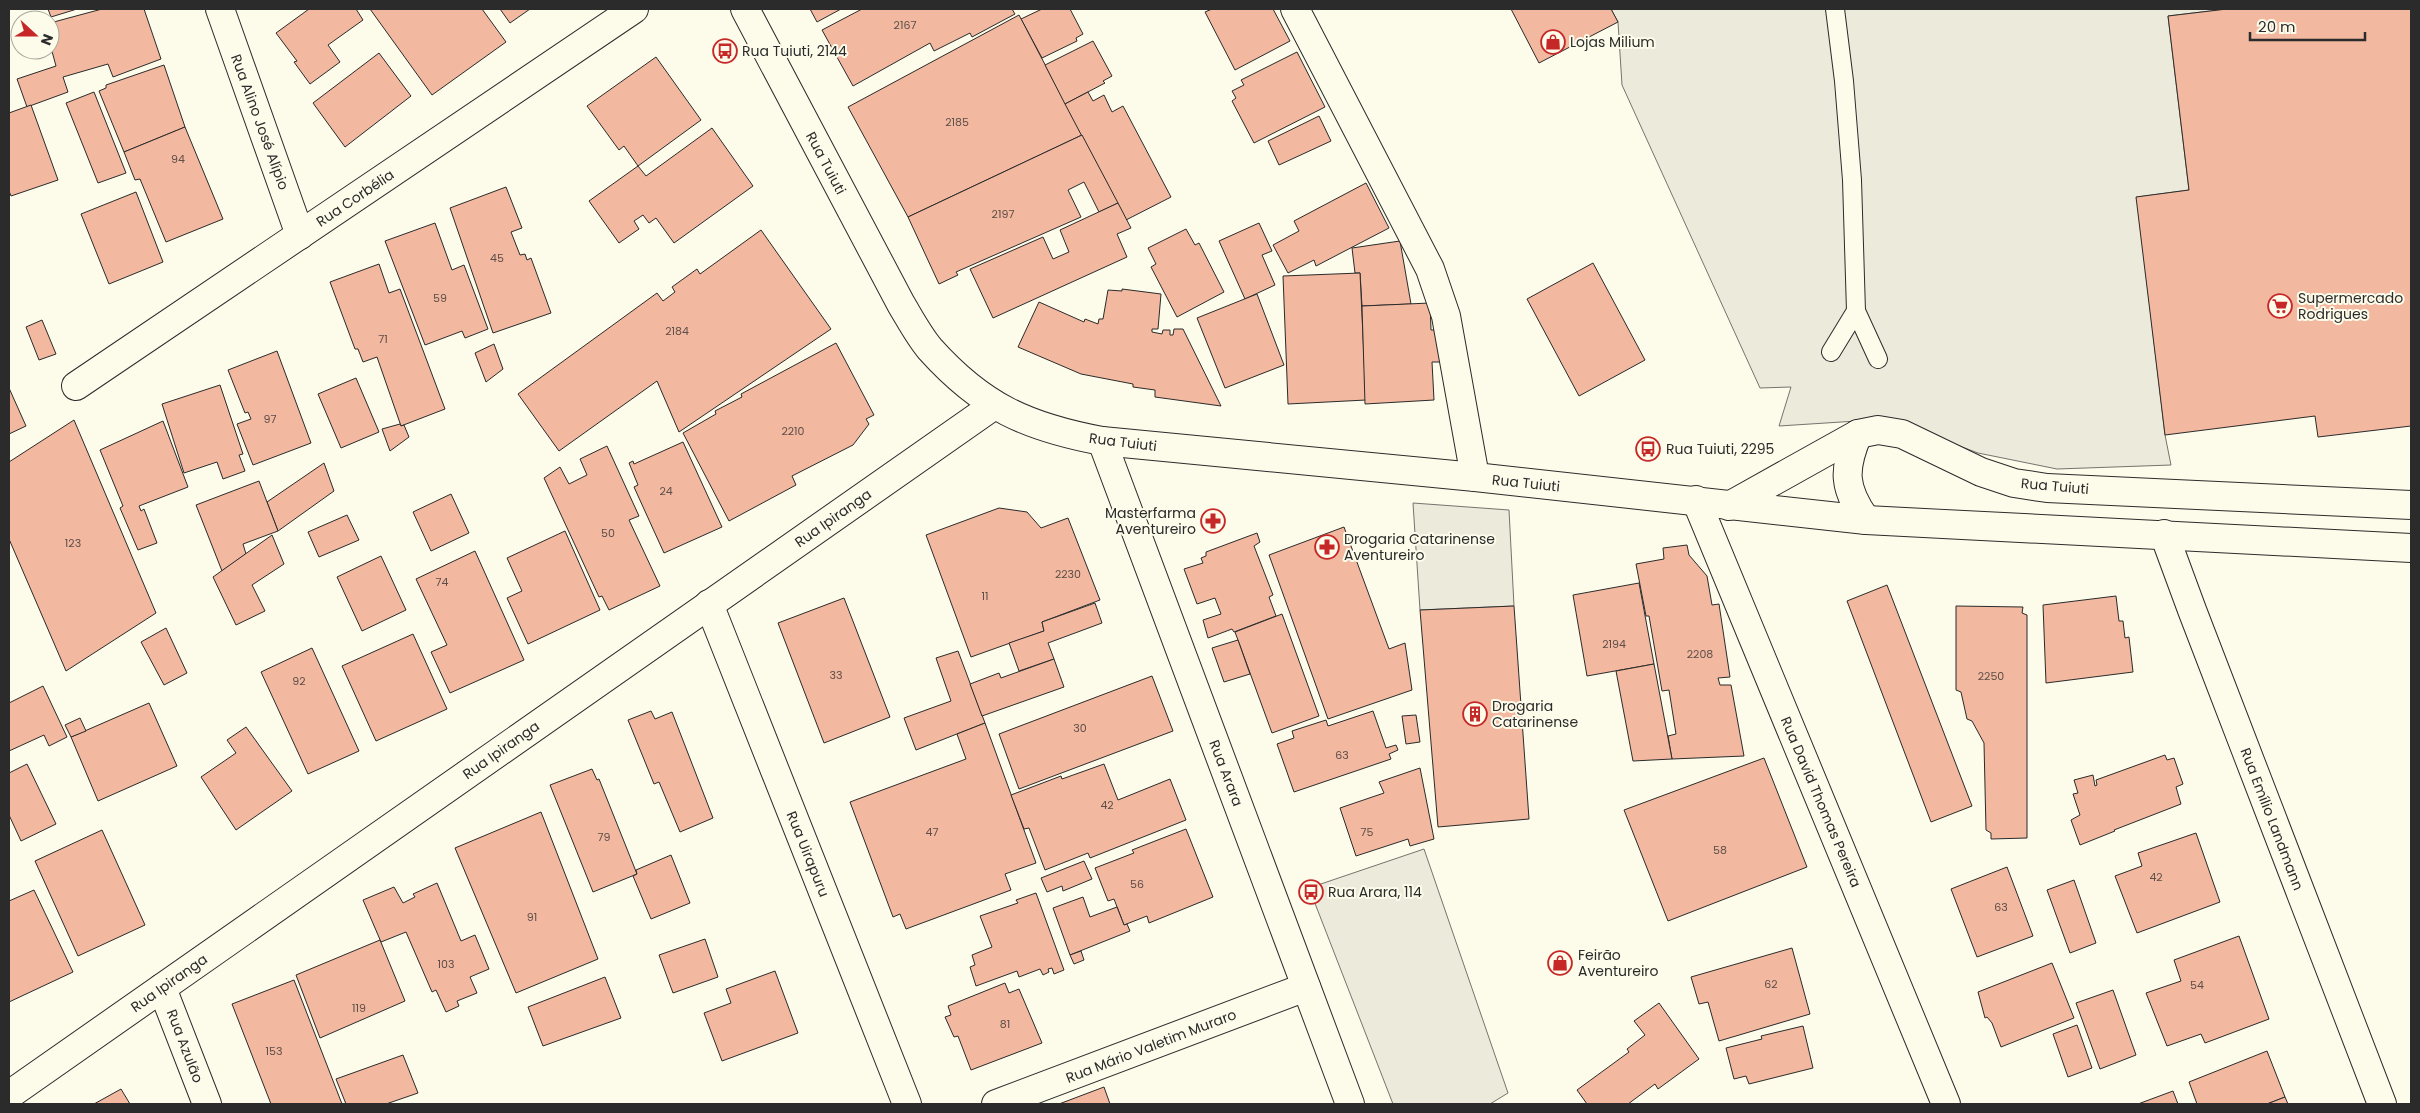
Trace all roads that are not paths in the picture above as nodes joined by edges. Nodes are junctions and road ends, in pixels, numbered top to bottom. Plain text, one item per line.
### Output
1 (220, 9) edge
2 (634, 9) edge
3 (745, 9) edge
4 (1295, 9) edge
5 (1835, 9) edge
6 (300, 235) junction
7 (1856, 311) junction
8 (1832, 352) dead end
9 (1878, 359) dead end
10 (76, 386) dead end
11 (993, 406) junction
12 (1858, 434) junction
13 (1102, 441) junction
14 (1475, 477) junction
15 (1696, 500) junction
16 (2411, 505) edge
17 (1729, 506) junction
18 (1866, 520) junction
19 (2164, 534) junction
20 (2411, 548) edge
21 (709, 604) junction
22 (1306, 987) junction
23 (162, 988) junction
24 (9, 1095) edge
25 (207, 1104) edge
26 (907, 1104) edge
27 (996, 1104) edge
28 (1350, 1104) edge
29 (1946, 1104) edge
30 (2382, 1104) edge

1 - 6 street, Rua Alino José Alípio
2 - 6 street, Rua Corbélia
3 - 11 street, Rua Tuiuti
4 - 14 street
5 - 7 lane
6 - 10 street, Rua Corbélia
7 - 8 lane
7 - 9 lane
11 - 13 street, Rua Tuiuti
11 - 21 street, Rua Ipiranga
12 - 16 street, Rua Tuiuti
12 - 17 street, Rua Tuiuti
12 - 18 street
13 - 14 street, Rua Tuiuti
13 - 22 street, Rua Arara
14 - 15 street, Rua Tuiuti
15 - 17 street, Rua Tuiuti
15 - 29 street, Rua David Thomas Pereira
17 - 18 street, Rua Tuiuti
18 - 19 street, Rua Tuiuti
19 - 20 street, Rua Tuiuti
19 - 30 street, Rua Emílio Landmann
21 - 23 street, Rua Ipiranga
21 - 26 street, Rua Uirapuru
22 - 27 street, Rua Mário Valetim Muraro
22 - 28 street, Rua Arara
23 - 24 street, Rua Ipiranga
23 - 25 street, Rua Azulão

